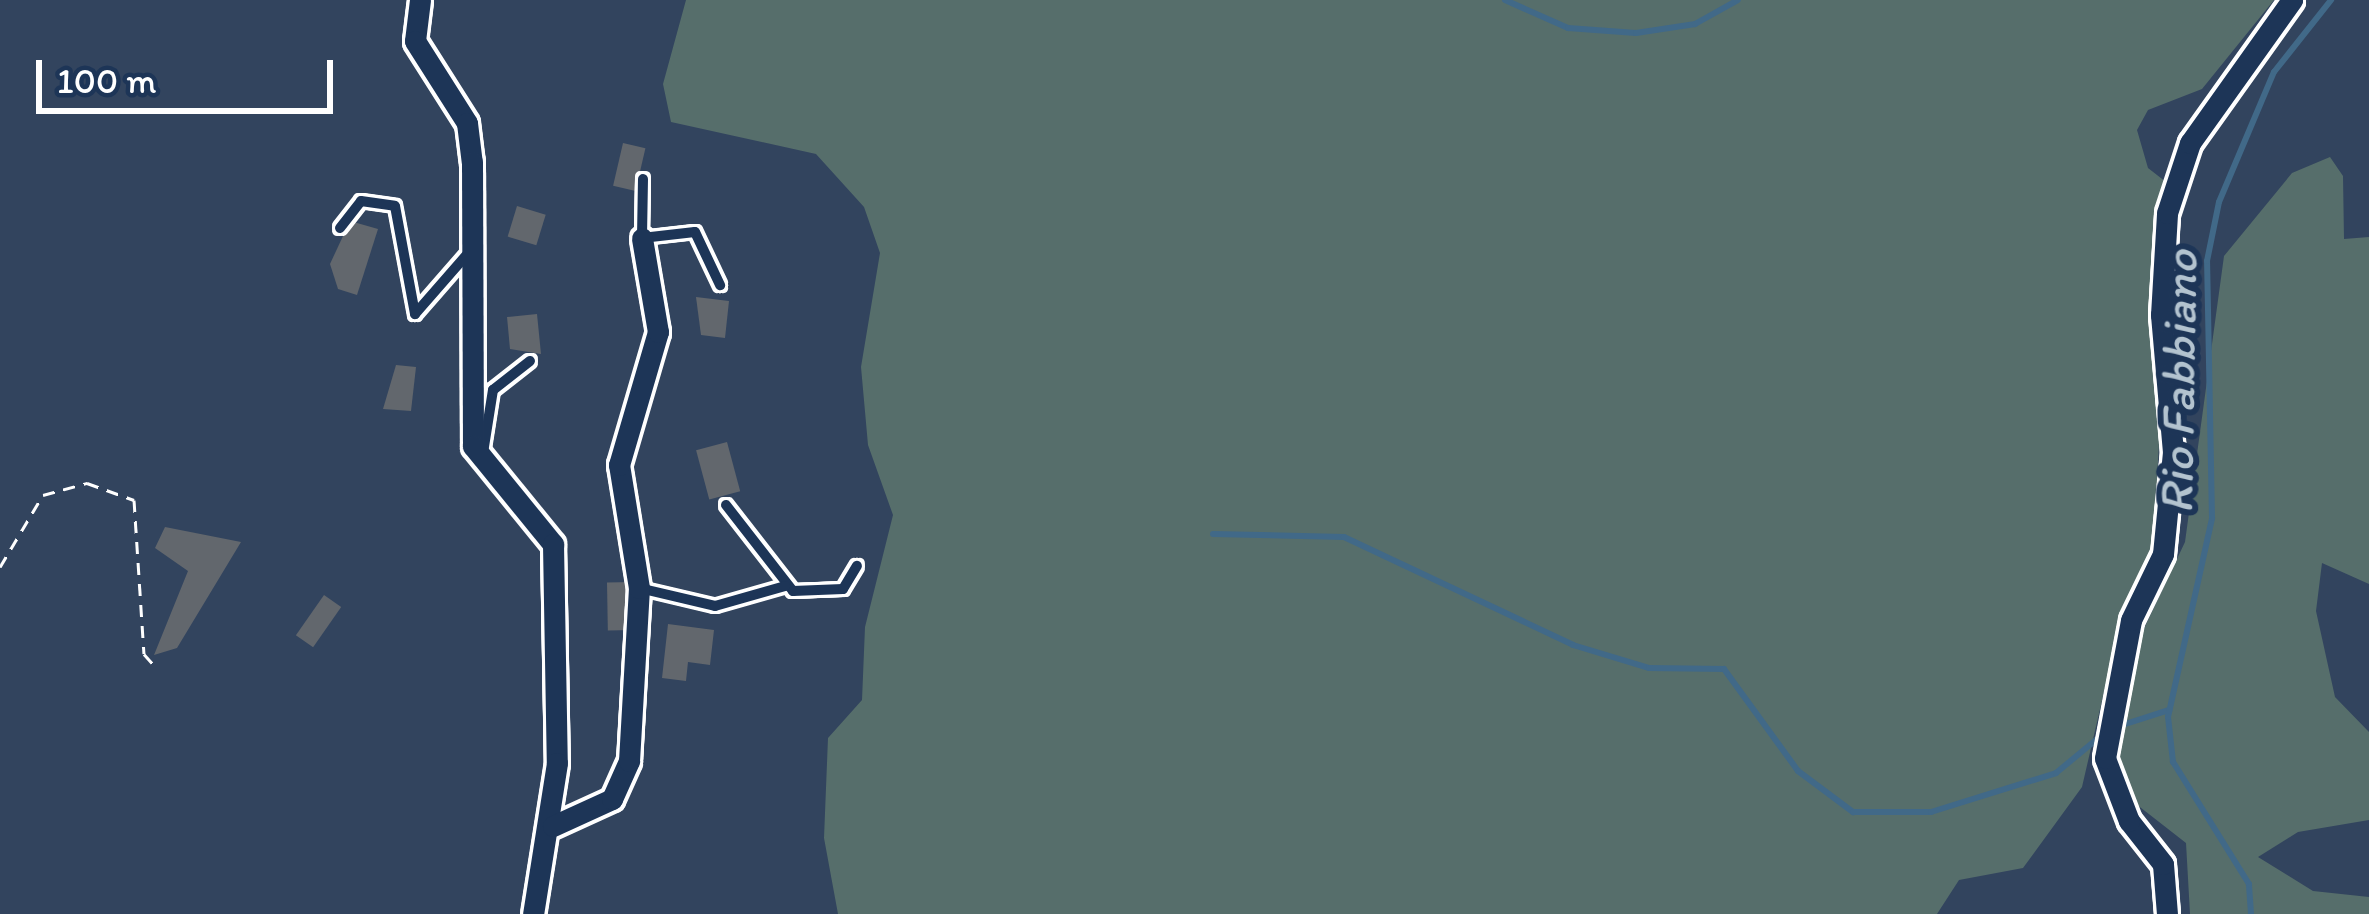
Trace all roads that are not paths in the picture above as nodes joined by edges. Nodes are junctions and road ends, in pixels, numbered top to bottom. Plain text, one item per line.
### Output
1 (420, 0) edge
2 (2292, 0) edge
3 (643, 179) dead end
4 (340, 228) dead end
5 (642, 238) junction
6 (470, 251) junction
7 (720, 285) dead end
8 (530, 361) dead end
9 (482, 457) junction
10 (726, 505) dead end
11 (856, 566) dead end
12 (785, 586) junction
13 (640, 588) junction
14 (553, 826) junction
15 (533, 914) edge
16 (2167, 914) edge

1 - 6 street
2 - 16 street
3 - 5 lane
4 - 6 lane
5 - 7 lane
5 - 13 street
6 - 9 street
8 - 9 lane
9 - 14 street
10 - 12 lane
11 - 12 lane
12 - 13 lane
13 - 14 street
14 - 15 street

